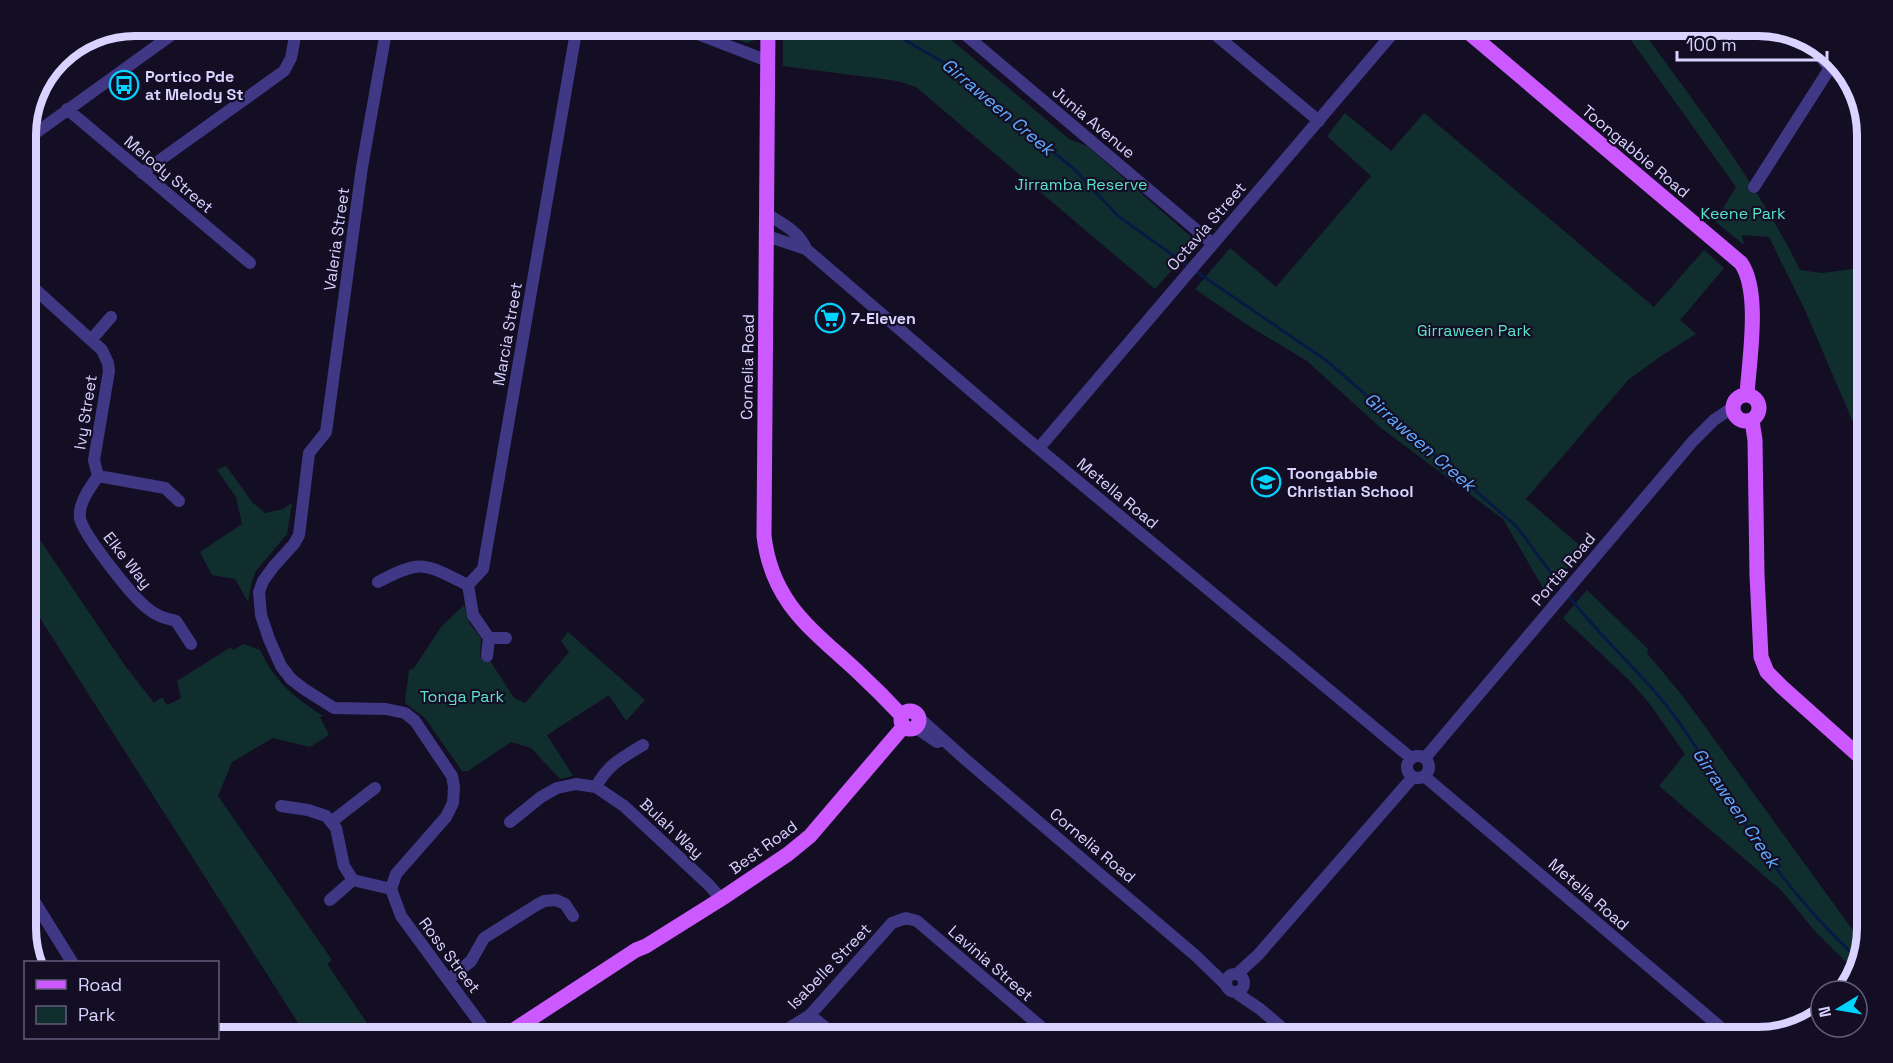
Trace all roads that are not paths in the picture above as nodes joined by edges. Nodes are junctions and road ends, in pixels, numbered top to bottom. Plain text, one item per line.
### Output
1 (170, 36) edge
2 (295, 36) edge
3 (385, 36) edge
4 (575, 36) edge
5 (703, 36) edge
6 (768, 36) edge
7 (967, 36) edge
8 (1217, 36) edge
9 (1390, 36) edge
10 (1473, 36) edge
11 (768, 61) junction
12 (1830, 68) edge
13 (67, 110) junction
14 (1318, 121) junction
15 (36, 133) edge
16 (142, 173) junction
17 (1754, 187) dead end
18 (766, 214) junction
19 (767, 236) junction
20 (1213, 244) junction
21 (806, 249) junction
22 (250, 263) dead end
23 (36, 290) edge
24 (111, 317) dead end
25 (91, 340) junction
26 (1747, 395) junction
27 (1732, 408) junction
28 (1752, 421) junction
29 (1039, 448) junction
30 (98, 476) junction
31 (179, 501) dead end
32 (378, 582) dead end
33 (468, 585) junction
34 (489, 638) junction
35 (506, 638) dead end
36 (191, 644) dead end
37 (487, 656) dead end
38 (910, 719) junction
39 (643, 745) dead end
40 (1857, 753) edge
41 (1411, 758) junction
42 (1425, 758) junction
43 (1419, 776) junction
44 (596, 787) junction
45 (375, 788) dead end
46 (281, 807) dead end
47 (331, 822) junction
48 (510, 822) dead end
49 (353, 880) junction
50 (391, 889) junction
51 (721, 899) junction
52 (330, 900) dead end
53 (36, 904) edge
54 (573, 916) dead end
55 (906, 918) joint
56 (646, 946) junction
57 (71, 961) edge
58 (448, 980) junction
59 (1236, 982) junction
60 (810, 1015) junction
61 (482, 1027) edge
62 (520, 1027) edge
63 (534, 1027) edge
64 (792, 1027) edge
65 (824, 1027) edge
66 (1040, 1027) edge
67 (1280, 1027) edge
68 (1719, 1027) edge

1 - 13 street
2 - 16 street
3 - 50 street, Valeria Street
4 - 33 street, Marcia Street
5 - 11 street
6 - 11 main road, Cornelia Road
7 - 20 street, Junia Avenue
8 - 14 street
9 - 14 street, Octavia Street
10 - 26 main road, Toongabbie Road
11 - 18 main road, Cornelia Road
12 - 17 street
13 - 15 street
13 - 16 street, Melody Street
14 - 20 street, Octavia Street
16 - 22 street, Melody Street
18 - 19 main road, Cornelia Road
18 - 21 street, Metella Road
19 - 21 street, Metella Road
19 - 38 main road, Cornelia Road
20 - 29 street, Octavia Street
21 - 29 street, Metella Road
23 - 25 street, Ivy Street
24 - 25 street
25 - 30 street, Ivy Street
26 - 27 main road
26 - 28 main road
27 - 28 main road
27 - 42 street, Portia Road
28 - 40 main road
29 - 41 street, Metella Road
30 - 31 street
30 - 36 street, Elke Way
32 - 33 street
33 - 34 street
34 - 35 street
34 - 37 street
38 - 51 main road, Best Road
38 - 59 street, Cornelia Road
39 - 44 street
41 - 42 street
41 - 43 street
42 - 43 street
43 - 59 street
43 - 68 street, Metella Road
44 - 48 street
44 - 51 street, Bulah Way
45 - 47 street
46 - 47 street
47 - 49 street
49 - 50 street
49 - 52 street
50 - 58 street, Ross Street
51 - 56 main road, Best Road
53 - 57 street
54 - 58 street
55 - 60 street, Isabelle Street
55 - 66 street, Lavinia Street
56 - 62 main road, Best Road
56 - 63 main road, Best Road
58 - 61 street, Ross Street
59 - 67 street, Cornelia Road
60 - 64 street, Isabelle Street
60 - 65 street

